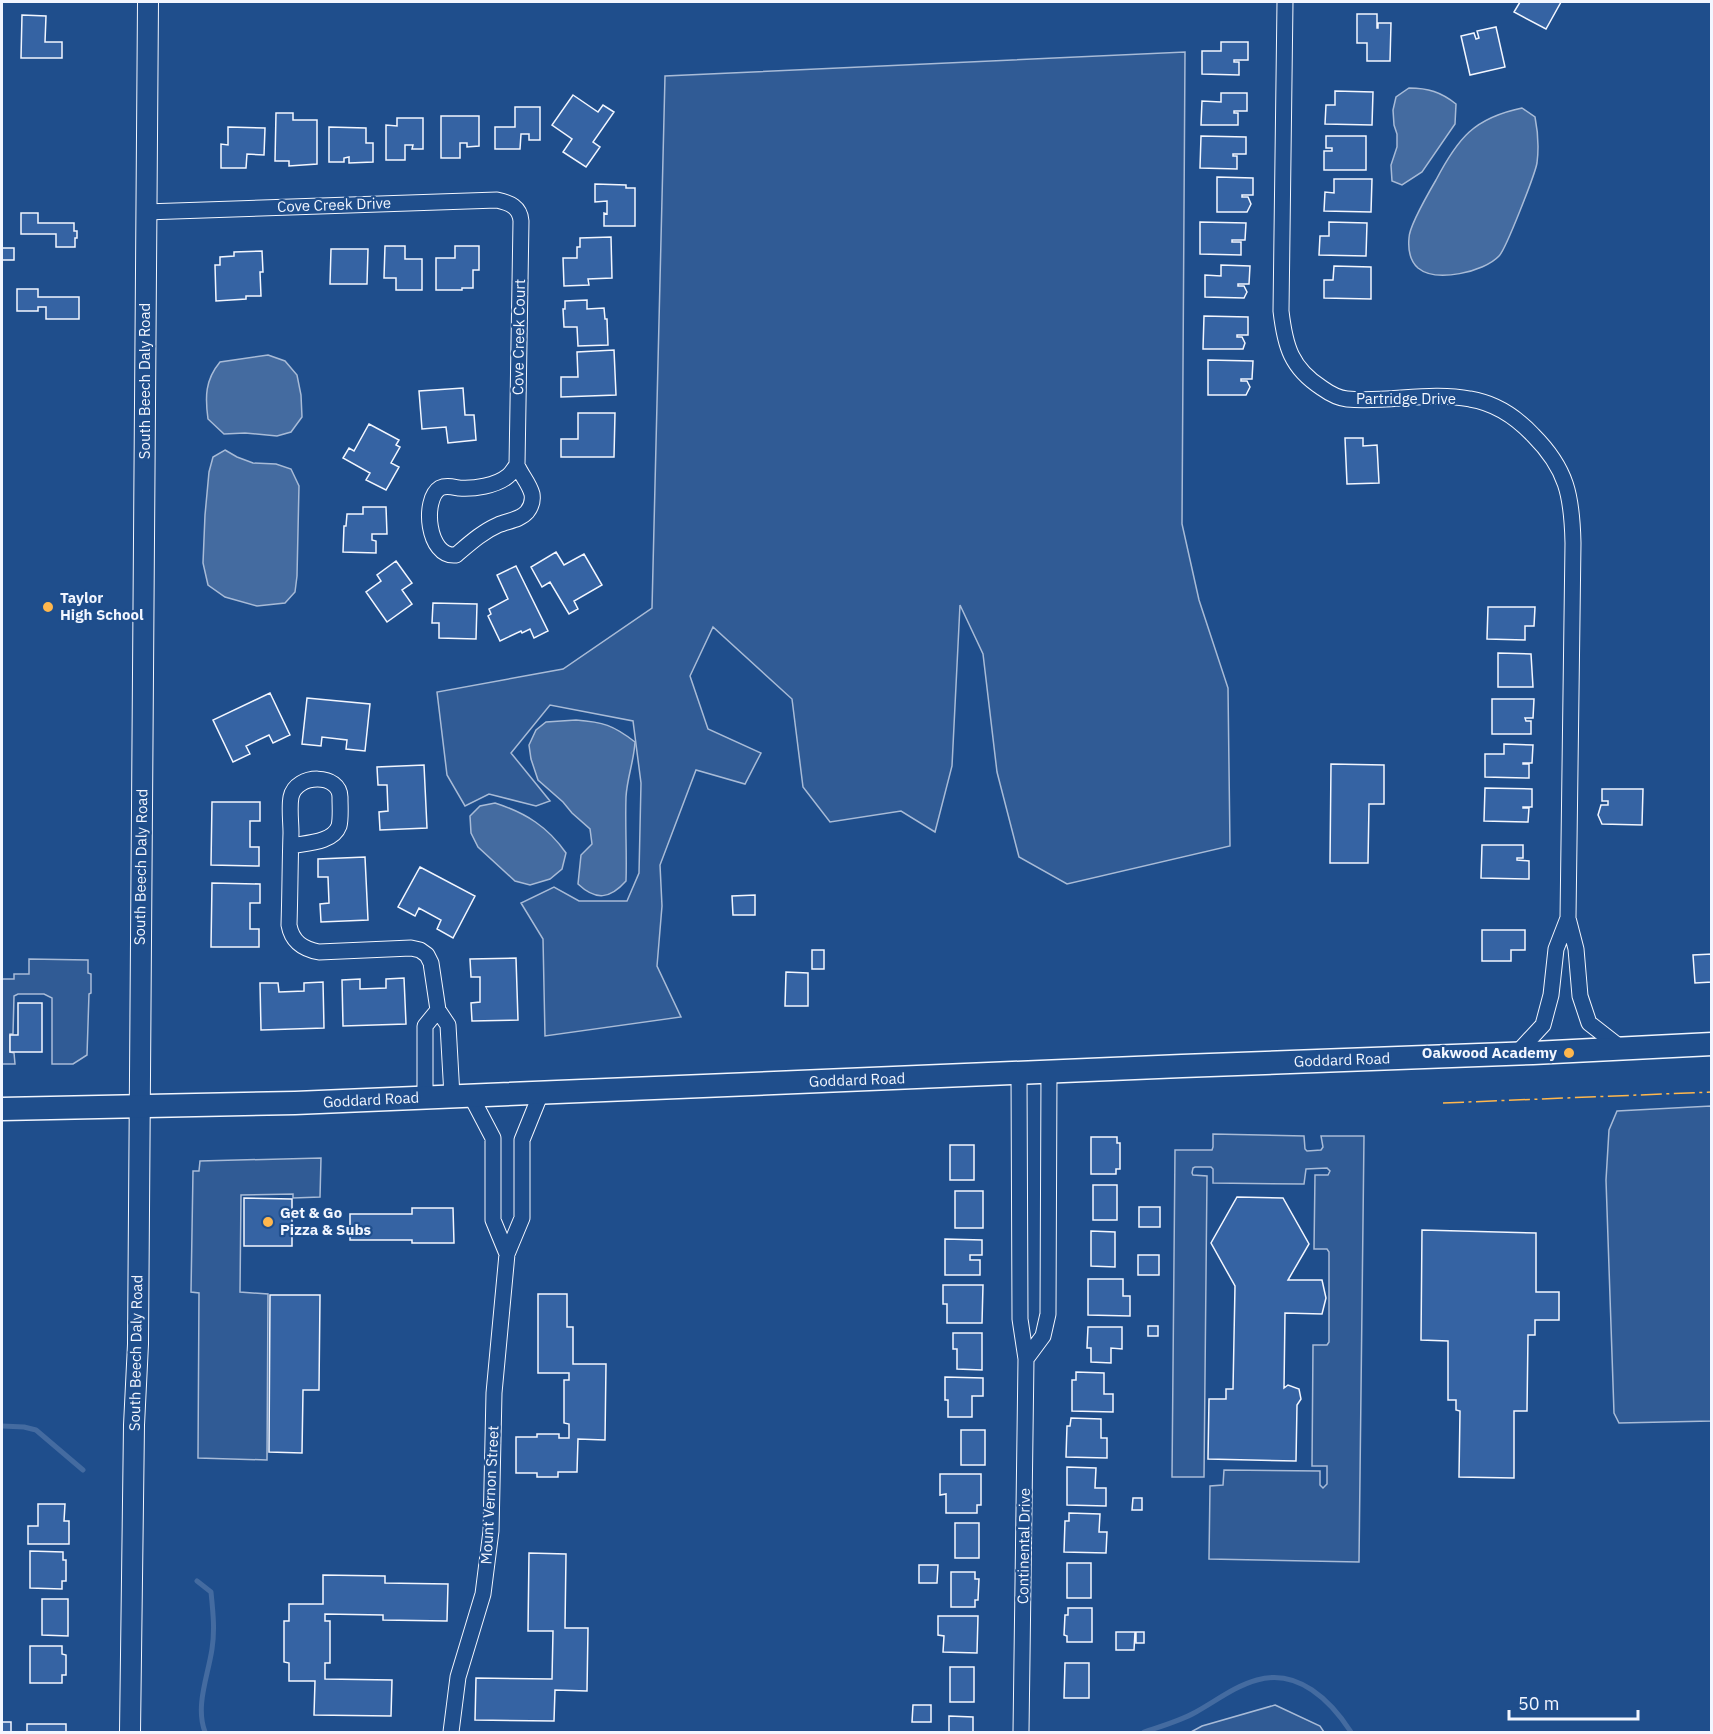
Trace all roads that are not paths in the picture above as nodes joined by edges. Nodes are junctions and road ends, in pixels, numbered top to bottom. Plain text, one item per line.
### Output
1 (148, 2) edge
2 (1286, 2) edge
3 (518, 211) joint
4 (145, 212) junction
5 (517, 465) junction
6 (291, 846) junction
7 (1568, 918) junction
8 (438, 1010) junction
9 (1712, 1044) edge
10 (1620, 1048) junction
11 (1517, 1053) junction
12 (1049, 1072) junction
13 (1019, 1073) junction
14 (541, 1093) junction
15 (461, 1096) junction
16 (425, 1097) junction
17 (139, 1106) junction
18 (2, 1109) edge
19 (507, 1254) junction
20 (1026, 1359) junction
21 (130, 1732) edge
22 (451, 1732) edge
23 (1022, 1732) edge

1 - 4 street, South Beech Daly Road
2 - 7 street, Partridge Drive
3 - 4 street, Cove Creek Drive
3 - 5 street, Cove Creek Court
4 - 17 street, South Beech Daly Road
5 - 5 street, Cove Creek Court
6 - 6 street
6 - 8 street
7 - 10 street
7 - 11 street
8 - 15 street
8 - 16 street
9 - 10 main road, Goddard Road
10 - 11 main road, Goddard Road
11 - 12 main road, Goddard Road
12 - 13 main road, Goddard Road
12 - 20 street
13 - 14 main road, Goddard Road
13 - 20 street, Continental Drive
14 - 15 main road, Goddard Road
14 - 19 street, Mount Vernon Street
15 - 16 main road, Goddard Road
15 - 19 street, Mount Vernon Street
16 - 17 main road, Goddard Road
17 - 18 main road, Goddard Road
17 - 21 street, South Beech Daly Road
19 - 22 street, Mount Vernon Street
20 - 23 street, Continental Drive

